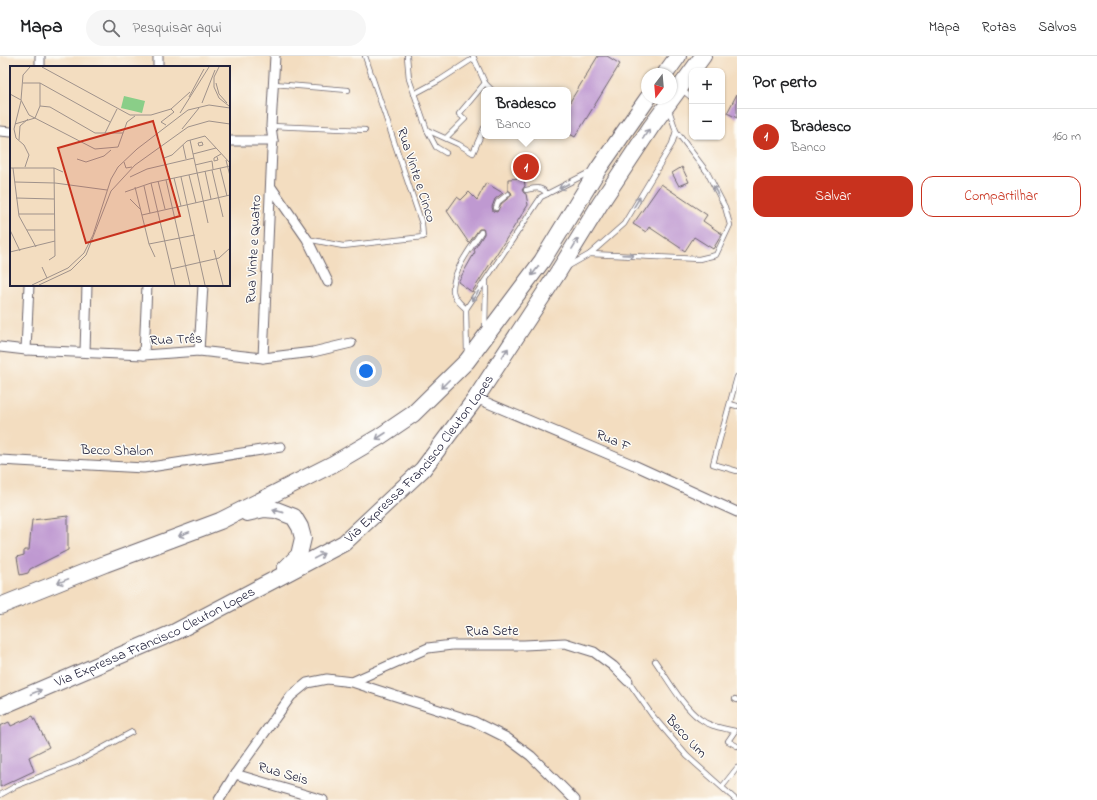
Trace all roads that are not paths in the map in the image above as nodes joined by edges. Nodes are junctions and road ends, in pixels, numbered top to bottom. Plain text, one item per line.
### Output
1 (275, 56) edge
2 (365, 56) edge
3 (414, 56) edge
4 (678, 56) edge
5 (703, 56) edge
6 (474, 57) edge
7 (407, 58) edge
8 (669, 68) edge
9 (695, 68) edge
10 (689, 76) edge
11 (484, 83) junction
12 (274, 84) junction
13 (489, 87) edge
14 (679, 88) junction
15 (348, 90) dead end
16 (677, 91) edge
17 (414, 94) junction
18 (689, 96) edge
19 (644, 104) edge
20 (667, 104) joint
21 (271, 126) junction
22 (365, 130) dead end
23 (427, 130) junction
24 (0, 131) edge
25 (676, 131) junction
26 (10, 132) edge
27 (481, 135) edge
28 (446, 138) junction
29 (273, 140) junction
30 (230, 141) edge
31 (446, 153) dead end
32 (599, 168) junction
33 (271, 187) junction
34 (526, 190) dead end
35 (508, 194) dead end
36 (547, 194) junction
37 (496, 208) dead end
38 (481, 232) dead end
39 (307, 239) junction
40 (590, 254) junction
41 (557, 274) junction
42 (486, 281) junction
43 (328, 282) dead end
44 (29, 286) edge
45 (87, 286) edge
46 (147, 286) edge
47 (203, 286) edge
48 (466, 309) junction
49 (485, 338) junction
50 (351, 343) dead end
51 (0, 347) edge
52 (26, 350) junction
53 (199, 351) junction
54 (84, 352) junction
55 (144, 355) junction
56 (263, 358) junction
57 (467, 361) junction
58 (737, 377) edge
59 (476, 398) junction
60 (730, 404) junction
61 (737, 406) edge
62 (280, 447) dead end
63 (0, 460) edge
64 (737, 471) edge
65 (737, 512) edge
66 (220, 520) junction
67 (272, 581) junction
68 (0, 606) edge
69 (654, 661) dead end
70 (628, 681) joint
71 (352, 682) junction
72 (0, 707) edge
73 (132, 732) dead end
74 (737, 746) edge
75 (737, 768) edge
76 (235, 774) junction
77 (722, 787) junction
78 (0, 795) edge
79 (219, 800) edge
80 (323, 800) edge
81 (575, 800) edge
82 (736, 800) edge

1 - 12 street, Rua Vinte e Quatro
2 - 39 lane, Rua Vinte e Cinco
3 - 7 lane
4 - 8 highway
5 - 9 highway, Via Expressa Francisco Cleuton Lopes
6 - 11 lane
6 - 17 lane
7 - 17 lane
10 - 14 highway, Via Expressa Francisco Cleuton Lopes
11 - 13 lane
11 - 28 lane
12 - 15 lane
12 - 21 street, Rua Vinte e Quatro
14 - 16 highway, Via Expressa Francisco Cleuton Lopes
14 - 18 lane
17 - 23 lane
19 - 32 highway, Via Expressa Francisco Cleuton Lopes
20 - 25 lane
41 -> 20 highway, Via Expressa Francisco Cleuton Lopes
21 - 22 lane
21 - 29 street, Rua Vinte e Quatro
23 - 28 lane
23 - 31 lane
24 - 26 street
40 -> 25 lane
40 -> 25 lane
27 - 28 lane
29 - 30 street
29 - 33 street, Rua Vinte e Quatro
32 -> 36 lane
32 -> 49 highway, Via Expressa Francisco Cleuton Lopes
33 - 39 street
33 - 56 street, Rua Vinte e Quatro
34 - 36 lane
35 - 37 lane
36 - 42 lane
38 - 48 lane
39 - 43 street
40 - 41 lane
59 -> 41 highway, Via Expressa Francisco Cleuton Lopes
42 -> 48 lane
42 - 49 lane
44 - 52 street
45 - 54 street
46 - 55 street
47 - 53 street
48 - 57 lane
49 - 57 highway, Via Expressa Francisco Cleuton Lopes
50 - 56 street, Rua Três
51 - 52 street, Rua Três
52 - 54 street, Rua Três
53 - 55 street, Rua Três
53 - 56 street, Rua Três
54 - 55 street, Rua Três
57 -> 66 highway, Via Expressa Francisco Cleuton Lopes
58 - 60 lane
59 - 65 street, Rua F
67 -> 59 highway, Via Expressa Francisco Cleuton Lopes
60 - 61 lane
60 - 64 lane
62 - 63 street, Beco Shalon
67 -> 66 highway
66 -> 68 highway, Via Expressa Francisco Cleuton Lopes
72 -> 67 highway, Via Expressa Francisco Cleuton Lopes
69 - 74 lane
70 - 71 street, Rua Sete
70 - 77 lane, Beco Um
71 - 76 street
71 - 81 street
73 - 78 lane
75 - 77 lane
76 - 79 street
76 - 80 street, Rua Seis
77 - 82 lane, Beco Um

